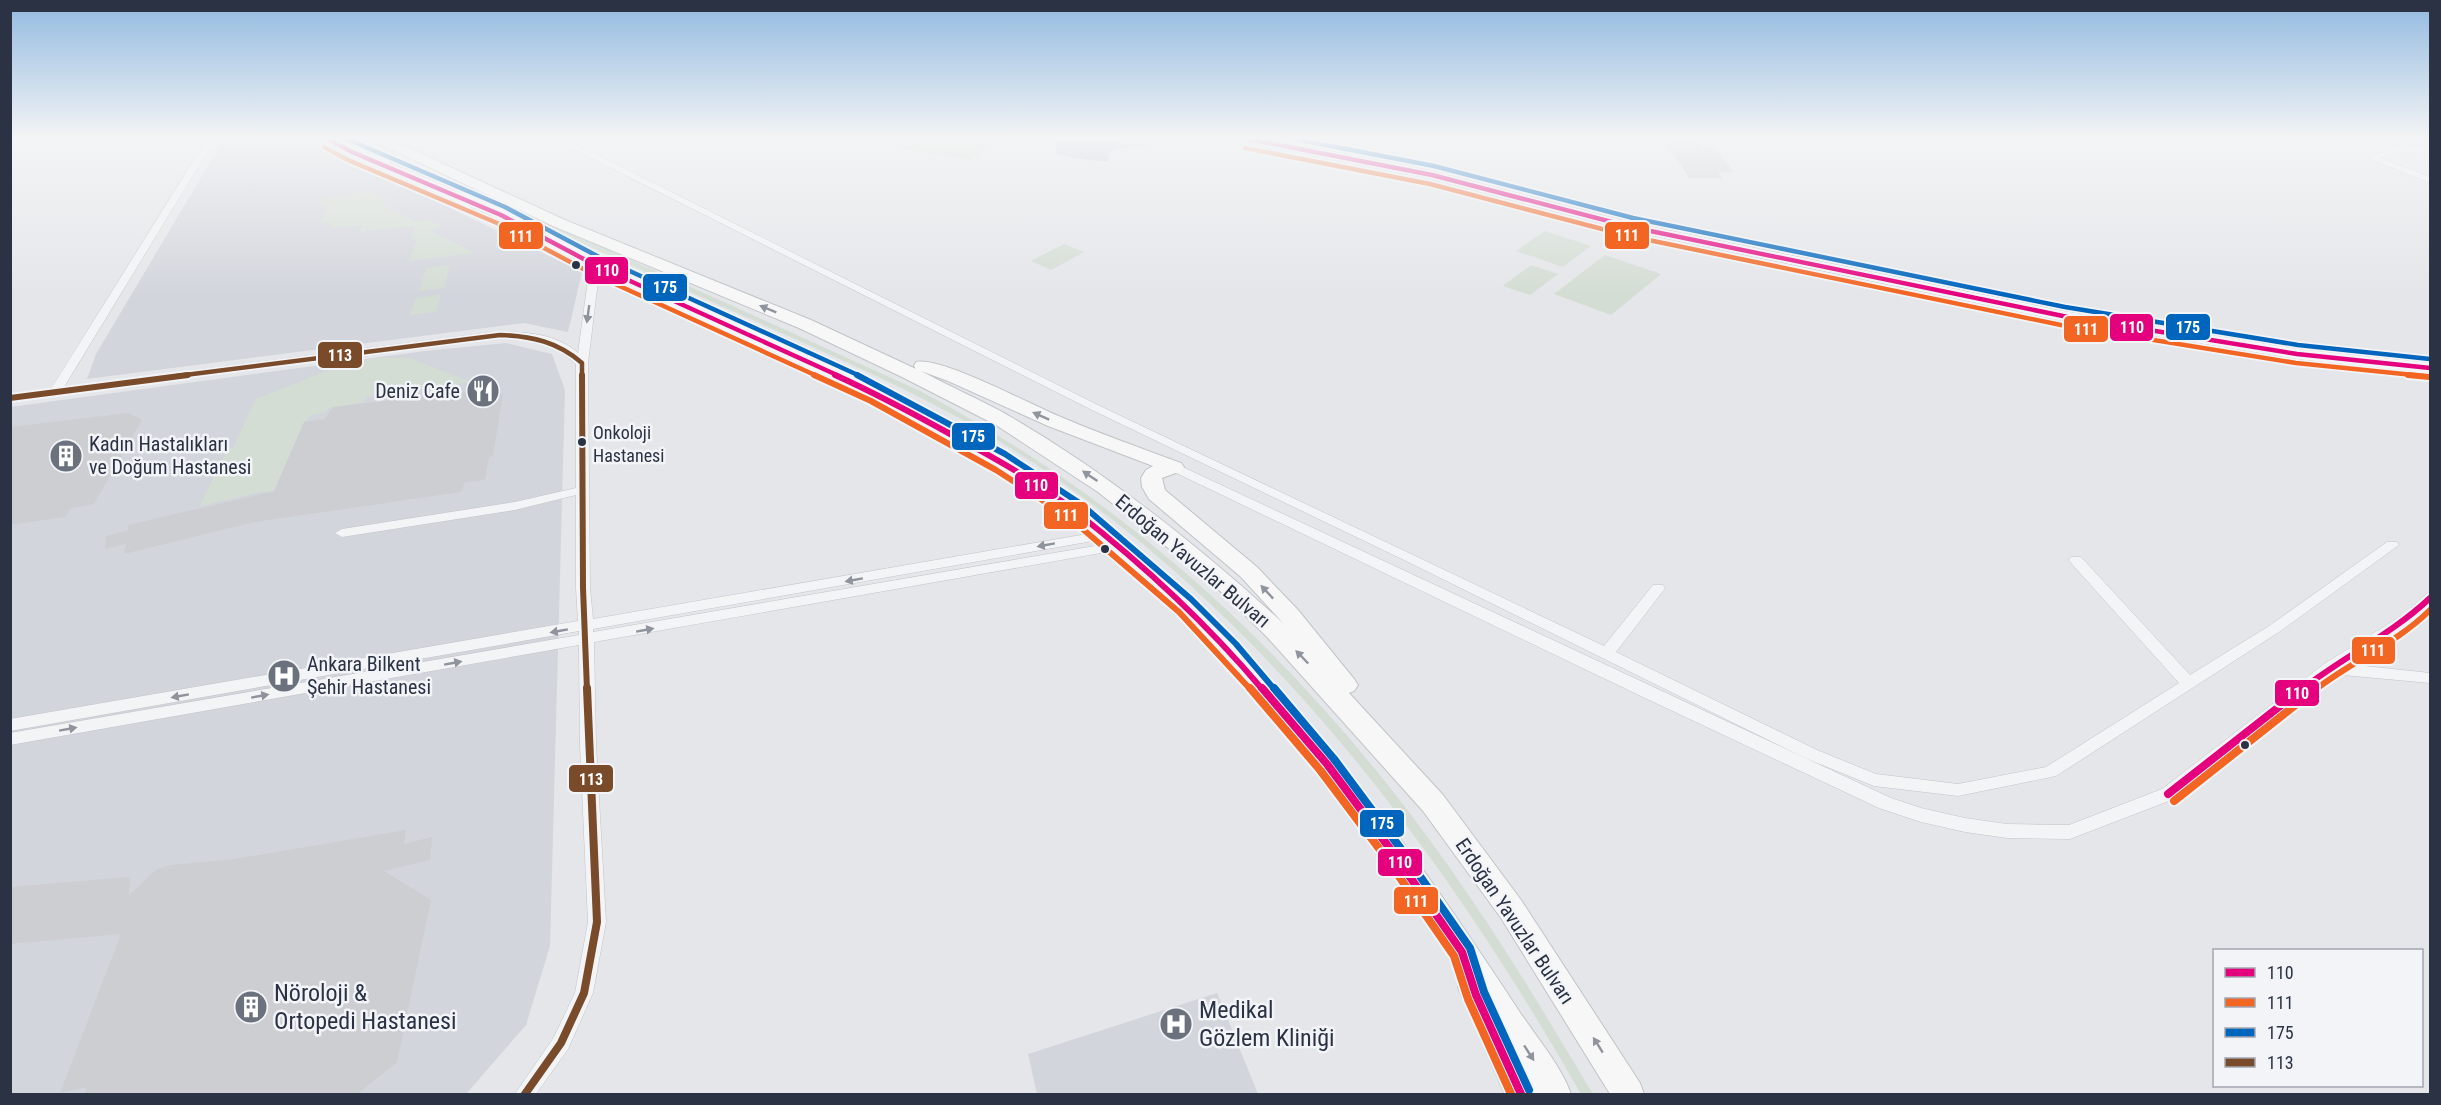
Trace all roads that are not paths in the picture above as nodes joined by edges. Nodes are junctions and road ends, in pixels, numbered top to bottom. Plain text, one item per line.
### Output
1 (179, 191) edge
2 (443, 191) edge
3 (457, 191) edge
4 (488, 191) edge
5 (512, 191) edge
6 (661, 191) edge
7 (1494, 191) edge
8 (501, 215) junction
9 (620, 248) junction
10 (595, 265) junction
11 (805, 324) junction
12 (2297, 354) junction
13 (582, 363) junction
14 (2430, 368) edge
15 (2430, 380) edge
16 (55, 392) junction
17 (10, 398) edge
18 (1174, 467) junction
19 (582, 490) junction
20 (342, 533) dead end
21 (1111, 540) junction
22 (2392, 545) dead end
23 (2076, 560) dead end
24 (1658, 588) dead end
25 (2430, 598) edge
26 (586, 633) junction
27 (1606, 654) junction
28 (2329, 668) junction
29 (2430, 678) edge
30 (2188, 683) junction
31 (10, 725) edge
32 (10, 739) edge
33 (1433, 803) junction
34 (1462, 952) junction
35 (525, 1095) edge
36 (1521, 1095) edge
37 (1555, 1095) edge
38 (1628, 1095) edge

1 - 16 street
2 - 8 main road, Erdoğan Yavuzlar Bulvarı
3 - 8 main road, Erdoğan Yavuzlar Bulvarı
4 - 9 main road, Erdoğan Yavuzlar Bulvarı
5 - 9 main road, Erdoğan Yavuzlar Bulvarı
6 - 27 street
7 - 12 main road
8 - 10 main road, Erdoğan Yavuzlar Bulvarı
11 -> 9 main road, Erdoğan Yavuzlar Bulvarı
10 -> 13 street
10 - 21 main road, Erdoğan Yavuzlar Bulvarı
18 -> 11 main road
33 -> 11 main road, Erdoğan Yavuzlar Bulvarı
12 - 14 main road
12 - 15 main road
13 - 16 street
13 - 19 street
16 - 17 street
18 - 28 street
33 -> 18 main road
19 - 20 street
19 - 26 street
21 - 26 street
21 - 34 main road, Erdoğan Yavuzlar Bulvarı
22 - 30 street
23 - 30 street
24 - 27 street
25 - 28 street
26 -> 31 street
32 -> 26 street
26 - 35 street
27 - 30 street
28 - 29 street
38 -> 33 main road, Erdoğan Yavuzlar Bulvarı
34 - 36 main road
34 -> 37 main road, Erdoğan Yavuzlar Bulvarı

